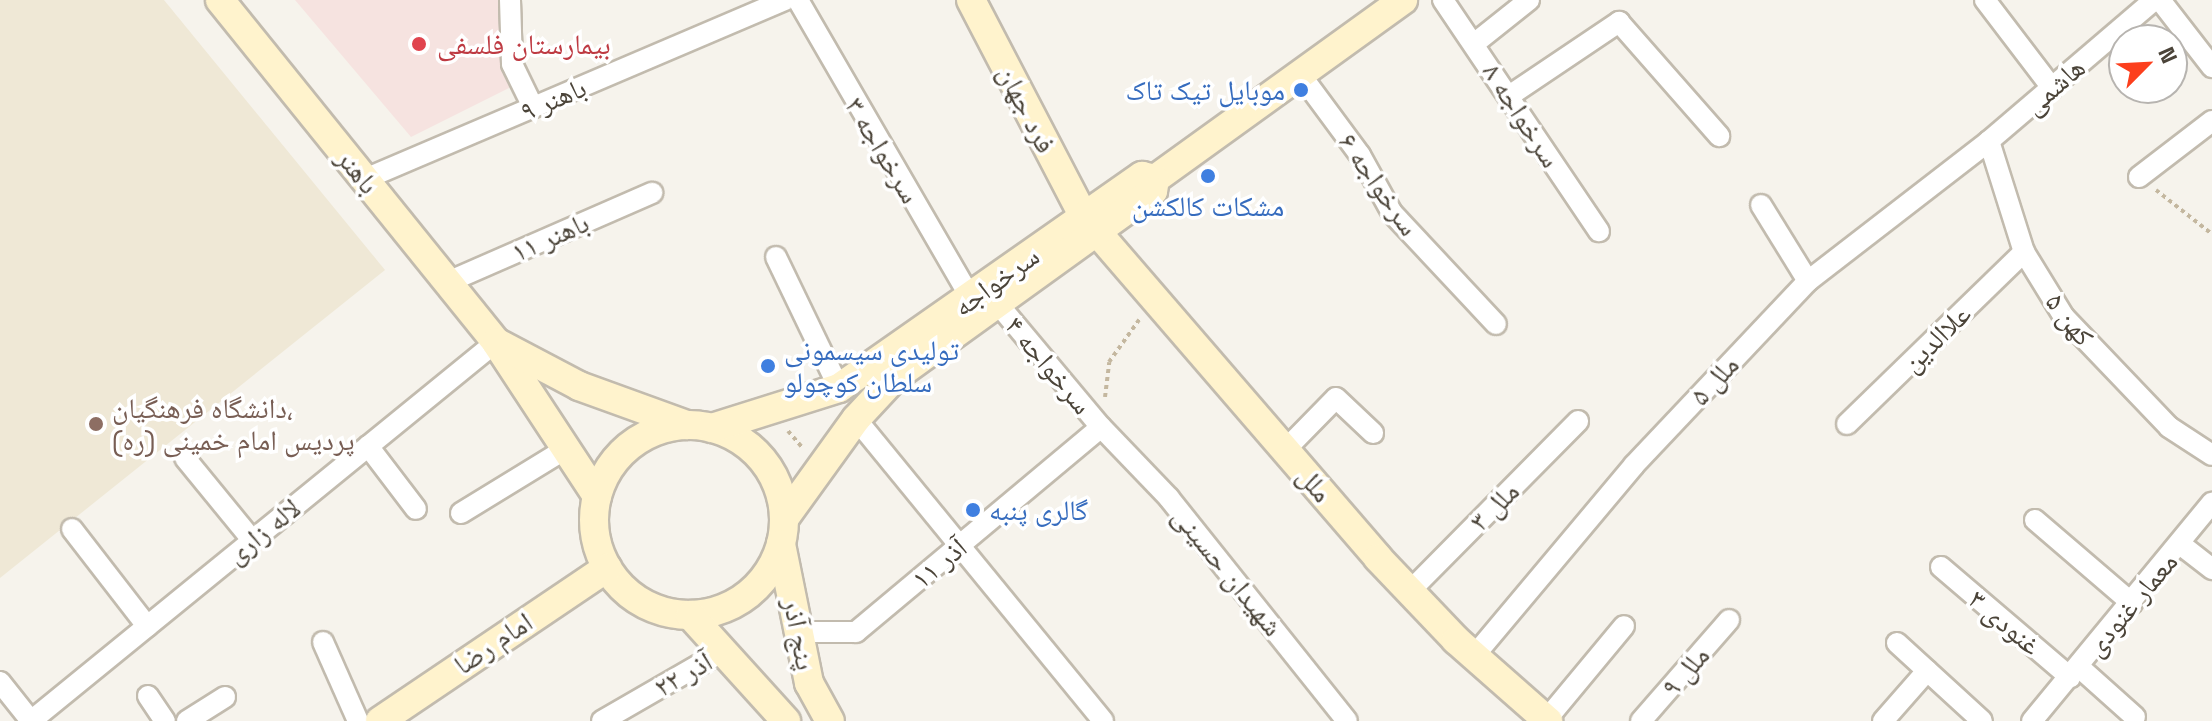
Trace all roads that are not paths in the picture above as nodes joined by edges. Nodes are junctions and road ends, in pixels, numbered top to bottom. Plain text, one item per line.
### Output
1 (220, 0) edge
2 (510, 0) edge
3 (785, 0) edge
4 (798, 0) edge
5 (971, 0) edge
6 (1403, 0) edge
7 (1443, 0) edge
8 (1529, 0) edge
9 (1985, 0) edge
10 (2157, 0) edge
11 (1475, 43) junction
12 (2212, 67) edge
13 (1300, 74) junction
14 (2052, 88) junction
15 (1509, 96) junction
16 (533, 107) junction
17 (2212, 121) edge
18 (1719, 136) dead end
19 (1989, 141) junction
20 (2139, 177) road end
21 (365, 179) junction
22 (652, 193) dead end
23 (1761, 205) dead end
24 (1090, 225) junction
25 (1599, 231) dead end
26 (2024, 252) junction
27 (776, 257) dead end
28 (1808, 281) junction
29 (448, 282) junction
30 (984, 301) junction
31 (1496, 324) dead end
32 (496, 342) junction
33 (839, 388) junction
34 (856, 419) junction
35 (1578, 421) dead end
36 (1847, 424) dead end
37 (700, 426) junction
38 (1101, 427) junction
39 (1373, 433) dead end
40 (368, 446) junction
41 (567, 448) junction
42 (1286, 449) junction
43 (2212, 455) edge
44 (185, 458) dead end
45 (597, 496) junction
46 (2212, 503) edge
47 (416, 509) dead end
48 (461, 513) dead end
49 (2035, 520) dead end
50 (72, 529) dead end
51 (782, 532) junction
52 (252, 540) junction
53 (962, 544) junction
54 (2180, 544) junction
55 (1941, 567) dead end
56 (607, 568) junction
57 (2212, 569) edge
58 (1410, 591) junction
59 (2132, 603) junction
60 (690, 615) junction
61 (1729, 620) dead end
62 (147, 626) junction
63 (1624, 626) dead end
64 (801, 632) junction
65 (323, 642) dead end
66 (1897, 643) dead end
67 (723, 651) junction
68 (1474, 656) junction
69 (1927, 671) junction
70 (2074, 672) junction
71 (0, 682) edge
72 (148, 696) dead end
73 (225, 697) dead end
74 (2135, 717) dead end
75 (1547, 720) edge
76 (31, 721) edge
77 (165, 721) edge
78 (187, 721) edge
79 (358, 721) edge
80 (380, 721) edge
81 (602, 721) edge
82 (786, 721) edge
83 (830, 721) edge
84 (1103, 721) edge
85 (1347, 721) edge
86 (1641, 721) edge
87 (1883, 721) edge
88 (1982, 721) edge
89 (2032, 721) edge

1 - 21 main road, باهنر
2 - 16 street
3 - 16 street, ۹ باهنر
4 - 30 street, سرخواجه ۳
5 - 24 main road, فرد جهان
6 - 13 main road, سرخواجه
7 - 11 street, ۸ سرخواجه
8 - 11 street
9 - 14 street
10 - 12 street
10 - 14 street, هاشمی
11 - 15 street, ۸ سرخواجه
13 - 24 main road, سرخواجه
13 - 31 street, سرخواجه ۶
14 - 19 street, هاشمی
15 - 18 street
15 - 25 street, ۸ سرخواجه
16 - 21 street, ۹ باهنر
17 - 20 street
19 - 26 street, ۵ کهن
19 - 28 street, ملل ۵
21 - 29 main road, باهنر
22 - 29 street, باهنر ۱۱
23 - 28 street
24 - 30 main road, سرخواجه
24 - 42 main road, ملل
26 - 36 street, علاالدین
26 - 43 street, ۵ کهن
27 - 33 street
28 - 68 street, ملل ۵
29 - 32 main road, باهنر
30 - 33 main road, سرخواجه
30 - 34 main road, سرخواجه
30 - 38 street, سرخواجه ۴
32 - 37 main road, باهنر
32 - 40 street, لاله زاری
32 - 41 main road, باهنر
33 - 37 main road, سرخواجه
34 - 51 main road, سرخواجه
34 - 53 street
35 - 58 street, ملل ۳
37 - 45 main road
37 - 51 main road
38 - 53 street, آذر ۱۱
38 - 85 street, شهیدان حسینی
39 - 42 street
40 - 47 street
40 - 52 street, لاله زاری
41 - 45 main road, باهنر
41 - 48 street
42 - 58 main road, ملل
44 - 52 street
45 - 56 main road
46 - 54 street, معمار غنودی
49 - 59 street
50 - 62 street
51 - 60 main road
51 - 64 main road, پنج آذر
52 - 62 street, لاله زاری
53 - 64 street, آذر ۱۱
53 - 84 street
54 - 57 street
54 - 59 street, معمار غنودی
55 - 70 street, ۳ غنودی
56 - 60 main road
56 - 80 main road, امام رضا
58 - 68 main road, ملل
59 - 70 street, معمار غنودی
60 - 67 main road, پنج آذر
61 - 86 street, ملل ۹
62 - 76 street, لاله زاری
63 - 75 street
64 - 83 main road, پنج آذر
65 - 79 street
66 - 69 street
67 - 81 street, ۲۲ آذر
67 - 82 main road, پنج آذر
68 - 75 main road, ملل
69 - 87 street
69 - 88 street
70 - 74 street, ۳ غنودی
70 - 89 street, معمار غنودی
71 - 76 street
72 - 77 street
73 - 78 street

